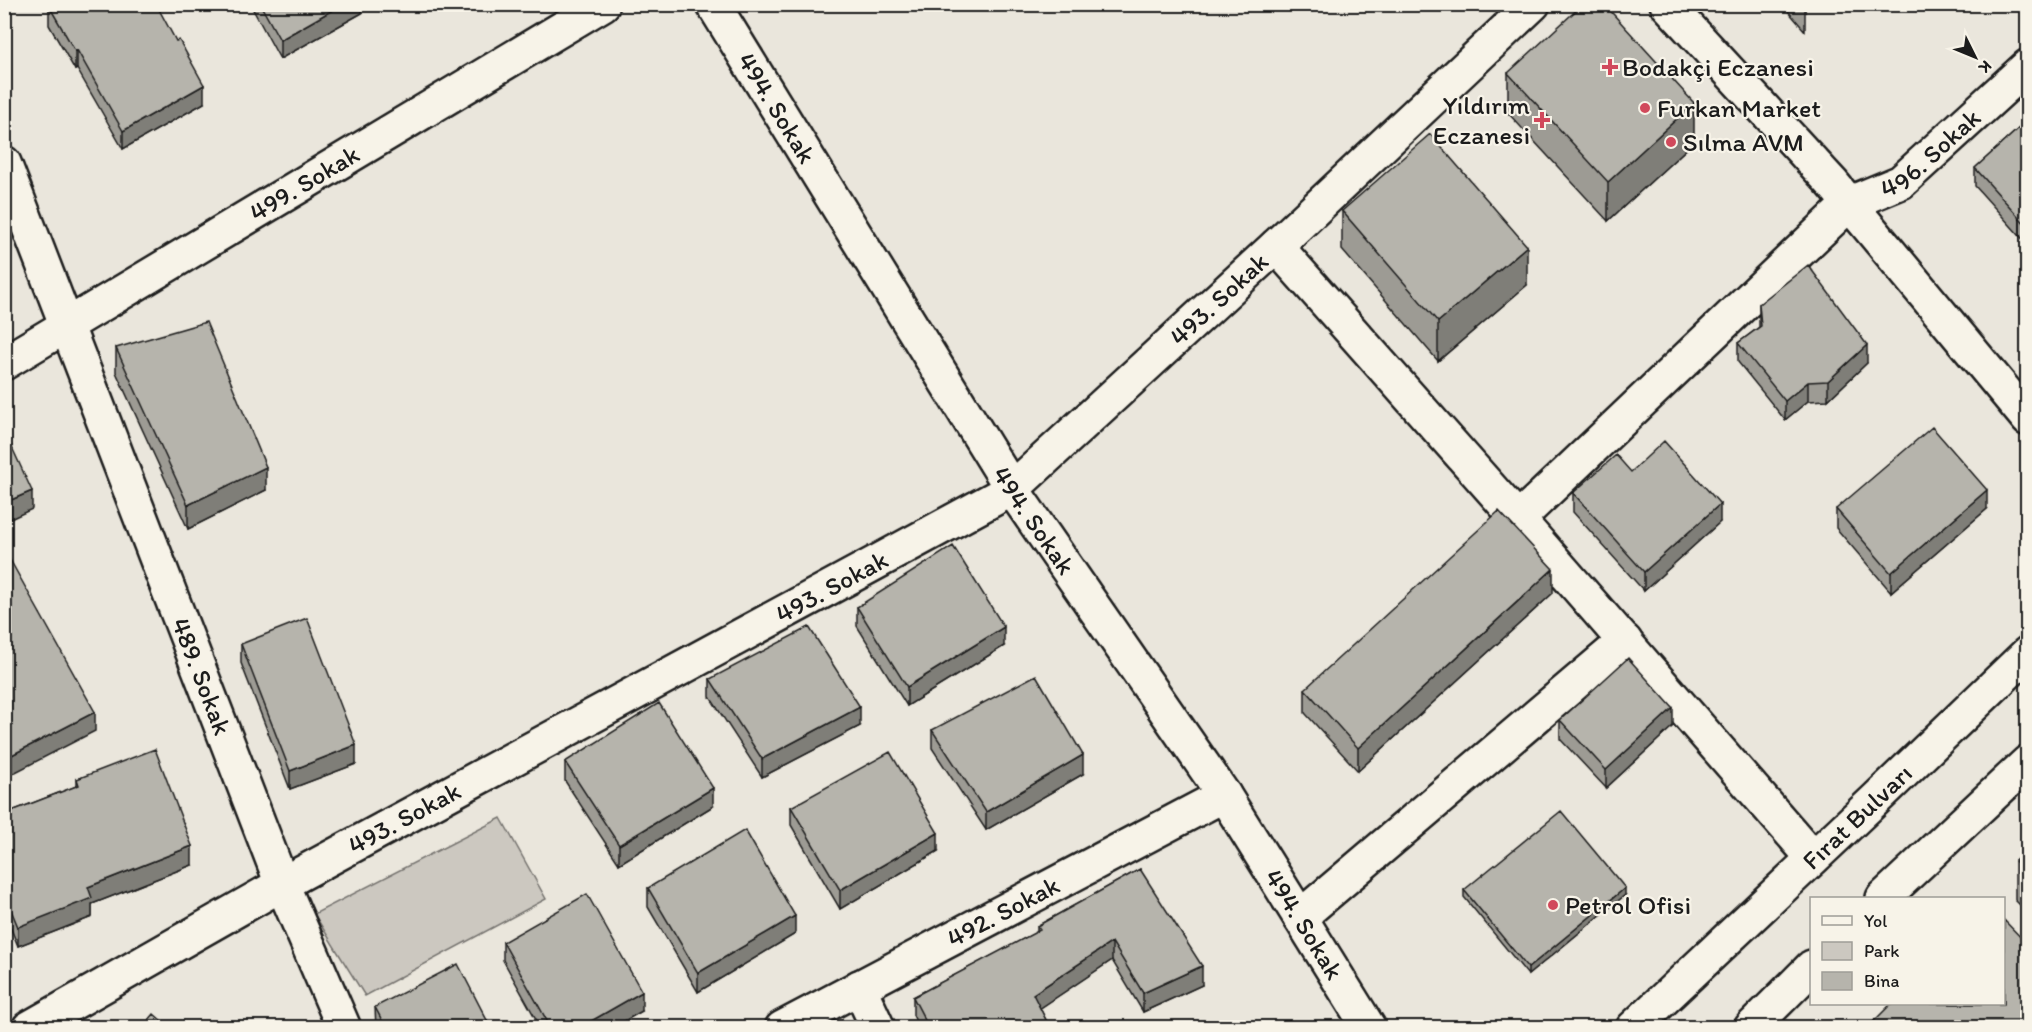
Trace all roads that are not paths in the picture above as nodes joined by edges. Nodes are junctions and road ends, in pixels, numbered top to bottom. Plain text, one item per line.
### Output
1 (603, 4) edge
2 (712, 4) edge
3 (1533, 4) edge
4 (1667, 4) edge
5 (2028, 66) edge
6 (4, 163) edge
7 (1850, 203) junction
8 (1276, 246) junction
9 (67, 325) junction
10 (4, 363) edge
11 (2028, 419) edge
12 (1012, 489) junction
13 (1518, 519) junction
14 (1625, 641) junction
15 (2028, 653) edge
16 (2028, 762) edge
17 (1224, 795) junction
18 (1813, 858) junction
19 (282, 884) junction
20 (1884, 897) edge
21 (1300, 917) junction
22 (1810, 969) edge
23 (859, 987) junction
24 (29, 1028) edge
25 (344, 1028) edge
26 (782, 1028) edge
27 (878, 1028) edge
28 (1369, 1028) edge
29 (1633, 1028) edge
30 (1751, 1028) edge

1 - 9 street, 499. Sokak
2 - 12 street, 494. Sokak
3 - 8 street, 493. Sokak
4 - 7 street
5 - 7 street, 496. Sokak
6 - 9 street, 489. Sokak
7 - 11 street
7 - 13 street
8 - 12 street, 493. Sokak
8 - 13 street
9 - 10 street, 499. Sokak
9 - 19 street, 489. Sokak
12 - 17 street, 494. Sokak
12 - 19 street, 493. Sokak
13 - 14 street
14 - 18 street
14 - 21 street
15 - 18 street, Fırat Bulvarı
16 - 20 street
17 - 21 street, 494. Sokak
17 - 23 street, 492. Sokak
18 - 29 street, Fırat Bulvarı
19 - 24 street, 493. Sokak
19 - 25 street, 489. Sokak
21 - 28 street, 494. Sokak
22 - 30 street
23 - 26 street, 492. Sokak
23 - 27 street

